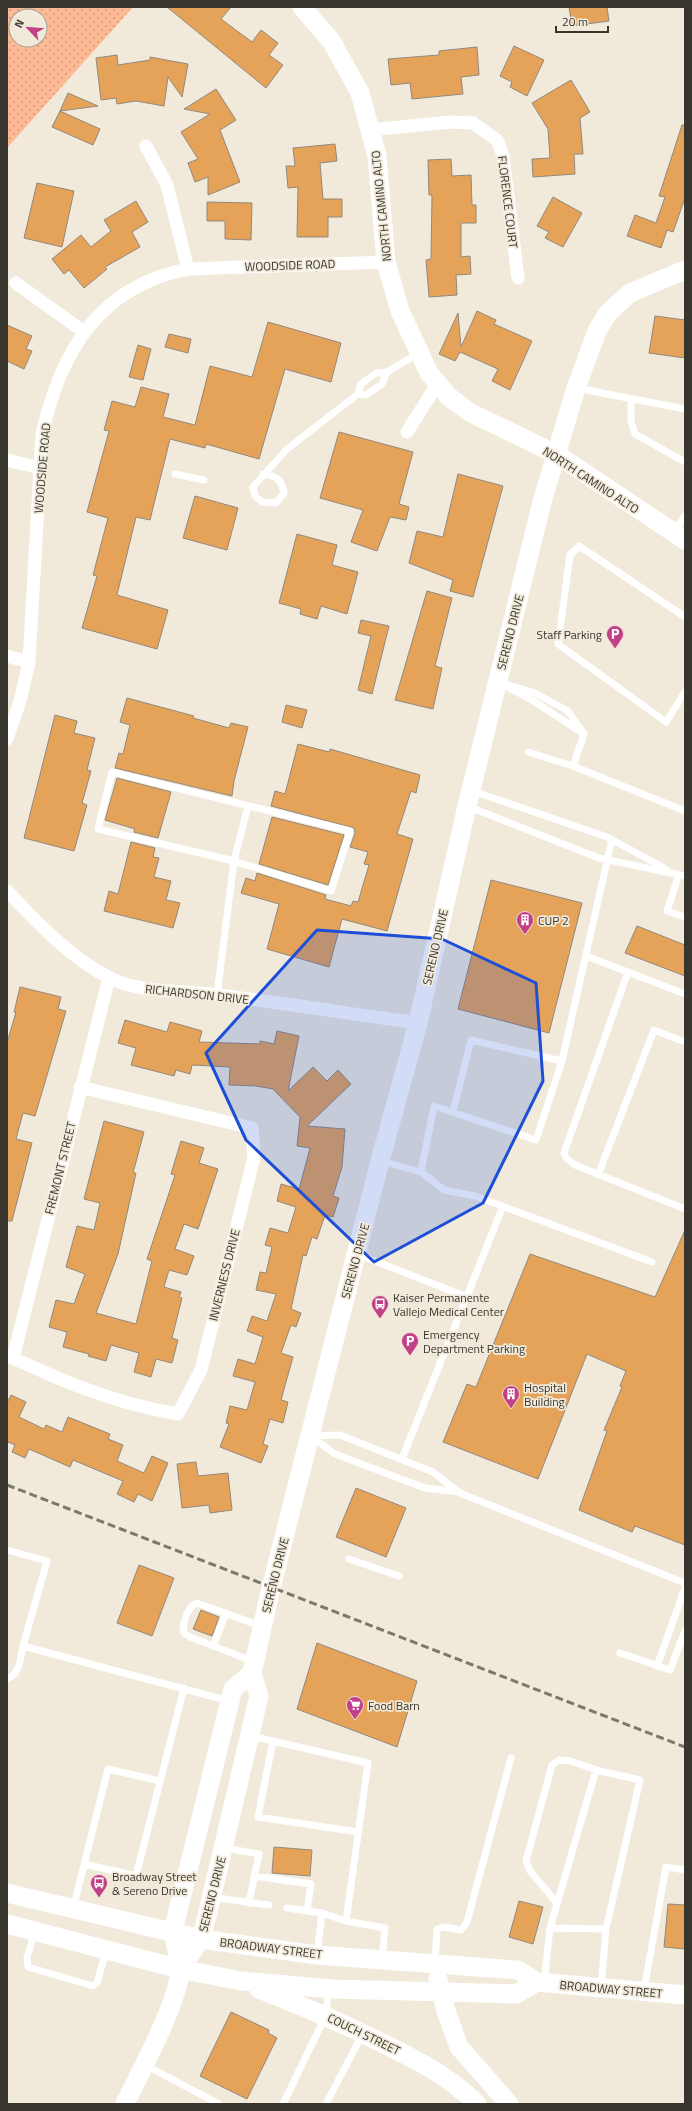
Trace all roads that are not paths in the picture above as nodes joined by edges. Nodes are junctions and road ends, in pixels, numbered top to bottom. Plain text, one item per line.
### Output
1 (302, 7) edge
2 (370, 130) junction
3 (146, 146) dead end
4 (386, 262) junction
5 (188, 269) junction
6 (685, 270) edge
7 (518, 278) dead end
8 (16, 283) dead end
9 (84, 332) junction
10 (419, 353) junction
11 (387, 372) junction
12 (438, 383) junction
13 (576, 388) junction
14 (358, 394) junction
15 (631, 399) junction
16 (685, 409) edge
17 (406, 432) dead end
18 (556, 454) junction
19 (7, 460) edge
20 (685, 462) edge
21 (40, 468) junction
22 (175, 474) dead end
23 (263, 474) junction
24 (204, 480) dead end
25 (685, 516) edge
26 (679, 536) edge
27 (685, 617) edge
28 (7, 656) edge
29 (29, 662) junction
30 (498, 682) junction
31 (685, 692) edge
32 (584, 734) junction
33 (7, 740) edge
34 (528, 752) dead end
35 (573, 766) junction
36 (469, 798) junction
37 (248, 806) junction
38 (685, 811) edge
39 (612, 839) junction
40 (607, 859) junction
41 (234, 861) junction
42 (679, 874) edge
43 (7, 891) edge
44 (685, 918) edge
45 (586, 956) junction
46 (628, 972) junction
47 (109, 978) junction
48 (685, 994) edge
49 (217, 995) junction
50 (418, 1024) junction
51 (685, 1042) edge
52 (562, 1061) junction
53 (80, 1087) junction
54 (453, 1112) junction
55 (380, 1161) junction
56 (421, 1172) junction
57 (598, 1175) junction
58 (503, 1206) junction
59 (685, 1208) edge
60 (357, 1254) junction
61 (652, 1262) dead end
62 (467, 1297) junction
63 (10, 1357) edge
64 (310, 1436) junction
65 (402, 1459) junction
66 (460, 1492) junction
67 (7, 1550) edge
68 (349, 1559) dead end
69 (399, 1576) dead end
70 (685, 1583) edge
71 (685, 1588) edge
72 (226, 1613) junction
73 (263, 1626) junction
74 (685, 1631) edge
75 (22, 1646) junction
76 (213, 1646) junction
77 (620, 1653) dead end
78 (657, 1666) junction
79 (254, 1668) junction
80 (7, 1679) edge
81 (184, 1688) junction
82 (230, 1701) junction
83 (249, 1736) junction
84 (273, 1741) junction
85 (511, 1758) dead end
86 (596, 1770) junction
87 (160, 1781) junction
88 (358, 1832) junction
89 (223, 1848) junction
90 (84, 1864) junction
91 (685, 1870) edge
92 (254, 1876) junction
93 (7, 1893) edge
94 (211, 1897) junction
95 (249, 1903) junction
96 (558, 1903) junction
97 (269, 1905) dead end
98 (287, 1908) dead end
99 (73, 1909) junction
100 (307, 1911) junction
101 (322, 1913) junction
102 (346, 1921) junction
103 (7, 1924) edge
104 (550, 1928) junction
105 (606, 1929) junction
106 (173, 1931) junction
107 (35, 1932) junction
108 (201, 1939) junction
109 (106, 1950) junction
110 (317, 1954) junction
111 (382, 1960) junction
112 (435, 1964) junction
113 (180, 1969) junction
114 (241, 1981) junction
115 (541, 1983) junction
116 (328, 1988) junction
117 (602, 1988) junction
118 (441, 1991) junction
119 (644, 1992) junction
120 (685, 1995) edge
121 (326, 2015) junction
122 (363, 2033) junction
123 (144, 2064) junction
124 (468, 2098) edge
125 (125, 2104) edge
126 (219, 2104) edge
127 (283, 2104) edge
128 (326, 2104) edge
129 (509, 2104) edge

1 - 2 street, NORTH CAMINO ALTO
2 - 4 street, NORTH CAMINO ALTO
2 - 7 street, FLORENCE COURT
3 - 5 street
4 - 5 street, WOODSIDE ROAD
4 - 10 street, NORTH CAMINO ALTO
5 - 9 street, WOODSIDE ROAD
6 - 13 street, SERENO DRIVE
8 - 9 street
9 - 21 street, WOODSIDE ROAD
10 - 11 lane
10 - 12 street, NORTH CAMINO ALTO
11 - 14 lane
11 - 14 lane
12 - 17 street
12 - 18 street, NORTH CAMINO ALTO
13 - 15 lane
13 - 18 street, SERENO DRIVE
14 - 23 lane
15 - 16 lane
15 - 20 lane
18 - 26 street, NORTH CAMINO ALTO
18 - 30 street, SERENO DRIVE
19 - 21 street
21 - 29 street, WOODSIDE ROAD
22 - 24 lane
23 - 23 lane
25 - 26 lane
27 - 31 lane
28 - 29 street
29 - 33 street, WOODSIDE ROAD
30 - 32 lane
30 - 32 lane
30 - 36 street, SERENO DRIVE
32 - 35 lane
34 - 35 lane
35 - 38 lane
36 - 39 lane
36 - 40 lane
36 - 50 street, SERENO DRIVE
37 - 41 lane
37 - 41 lane
37 - 41 lane
39 - 40 lane
39 - 42 lane
40 - 42 lane
40 - 45 lane
41 - 49 lane
42 - 44 lane
43 - 47 street, RICHARDSON DRIVE
45 - 46 lane
45 - 52 lane
46 - 48 lane
46 - 57 lane
47 - 49 street, RICHARDSON DRIVE
47 - 53 street, FREMONT STREET
49 - 50 street, RICHARDSON DRIVE
50 - 55 street, SERENO DRIVE
51 - 57 lane
52 - 54 lane
52 - 54 lane
53 - 63 street, FREMONT STREET
53 - 63 street, INVERNESS DRIVE
54 - 56 lane
55 - 56 lane
55 - 60 street, SERENO DRIVE
56 - 58 lane
57 - 59 lane
58 - 61 lane
58 - 62 lane
60 - 62 lane
60 - 64 street, SERENO DRIVE
62 - 65 lane
64 - 65 lane
64 - 66 lane
64 - 73 street, SERENO DRIVE
65 - 66 lane
66 - 70 lane
67 - 75 lane
68 - 69 lane
71 - 78 lane
72 - 73 lane
72 - 76 lane
72 - 76 lane
73 - 79 street, SERENO DRIVE
74 - 78 lane
75 - 80 lane
75 - 81 lane
76 - 79 lane
77 - 78 lane
79 - 82 street, SERENO DRIVE
79 - 83 street, SERENO DRIVE
81 - 82 lane
81 - 87 lane
82 - 106 street, SERENO DRIVE
83 - 84 lane
83 - 89 street, SERENO DRIVE
84 - 88 lane
84 - 88 lane
85 - 112 lane
86 - 96 lane
86 - 96 lane
86 - 105 lane
87 - 90 lane
87 - 90 lane
88 - 102 lane
89 - 92 lane
89 - 94 street, SERENO DRIVE
90 - 99 lane
91 - 119 lane
92 - 95 lane
92 - 100 lane
93 - 99 street, BROADWAY STREET
94 - 95 lane
94 - 108 street, SERENO DRIVE
95 - 97 lane
96 - 104 lane
98 - 100 lane
99 - 106 street, BROADWAY STREET
100 - 101 lane
101 - 102 lane
101 - 110 lane
102 - 111 lane
103 - 107 street
104 - 105 lane
104 - 115 lane
105 - 117 lane
106 - 108 street, BROADWAY STREET
106 - 113 street, SERENO DRIVE
107 - 109 street
107 - 109 lane
108 - 110 street, BROADWAY STREET
108 - 113 street, SERENO DRIVE
109 - 113 street
110 - 111 street, BROADWAY STREET
111 - 112 street, BROADWAY STREET
112 - 115 street, BROADWAY STREET
112 - 118 street
113 - 114 street
113 - 123 street, SERENO DRIVE
114 - 116 street
114 - 121 street, COUCH STREET
115 - 117 street, BROADWAY STREET
115 - 118 street
116 - 118 street
116 - 121 lane
117 - 119 street, BROADWAY STREET
118 - 129 street
119 - 120 street, BROADWAY STREET
121 - 122 street, COUCH STREET
121 - 127 lane
122 - 124 street, COUCH STREET
122 - 128 lane
123 - 125 street, SERENO DRIVE
123 - 126 lane

